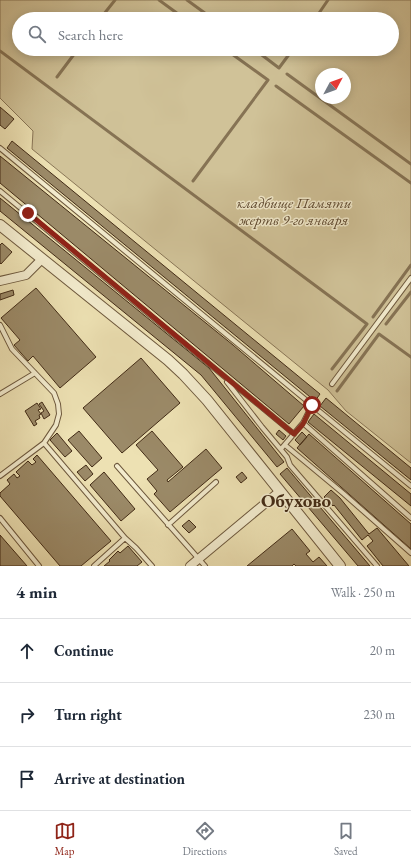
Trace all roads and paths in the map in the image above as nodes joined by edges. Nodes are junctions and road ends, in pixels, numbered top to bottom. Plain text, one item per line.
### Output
1 (0, 148) edge
2 (0, 190) edge
3 (0, 225) edge
4 (42, 259) junction
5 (411, 278) edge
6 (0, 281) edge
7 (0, 325) edge
8 (35, 373) junction
9 (222, 375) junction
10 (332, 384) dead end
11 (0, 394) edge
12 (319, 411) dead end
13 (303, 424) junction
14 (294, 434) junction
15 (44, 443) junction
16 (285, 445) junction
17 (281, 450) junction
18 (116, 466) dead end
19 (0, 476) edge
20 (216, 482) dead end
21 (411, 486) edge
22 (280, 491) junction
23 (0, 518) edge
24 (411, 518) edge
25 (168, 525) junction
26 (125, 538) junction
27 (411, 553) edge
28 (198, 559) junction
29 (39, 566) edge
30 (94, 566) edge
31 (152, 566) edge
32 (190, 566) edge
33 (204, 566) edge
34 (340, 566) edge
35 (376, 566) edge

1 - 13 lane
2 - 9 lane
3 - 4 street
4 - 6 street
4 - 22 street
5 - 10 lane
7 - 8 lane
8 - 11 lane
8 - 15 lane
9 - 14 lane
9 - 17 lane
12 - 21 lane
13 - 14 lane
13 - 24 lane
14 - 16 lane
15 - 19 lane
15 - 26 lane
16 - 17 lane
16 - 27 lane
17 - 35 lane
18 - 25 lane
20 - 25 lane
22 - 28 street
22 - 34 street
23 - 29 lane
25 - 28 lane
26 - 30 lane
26 - 31 lane
28 - 32 street
28 - 33 lane

